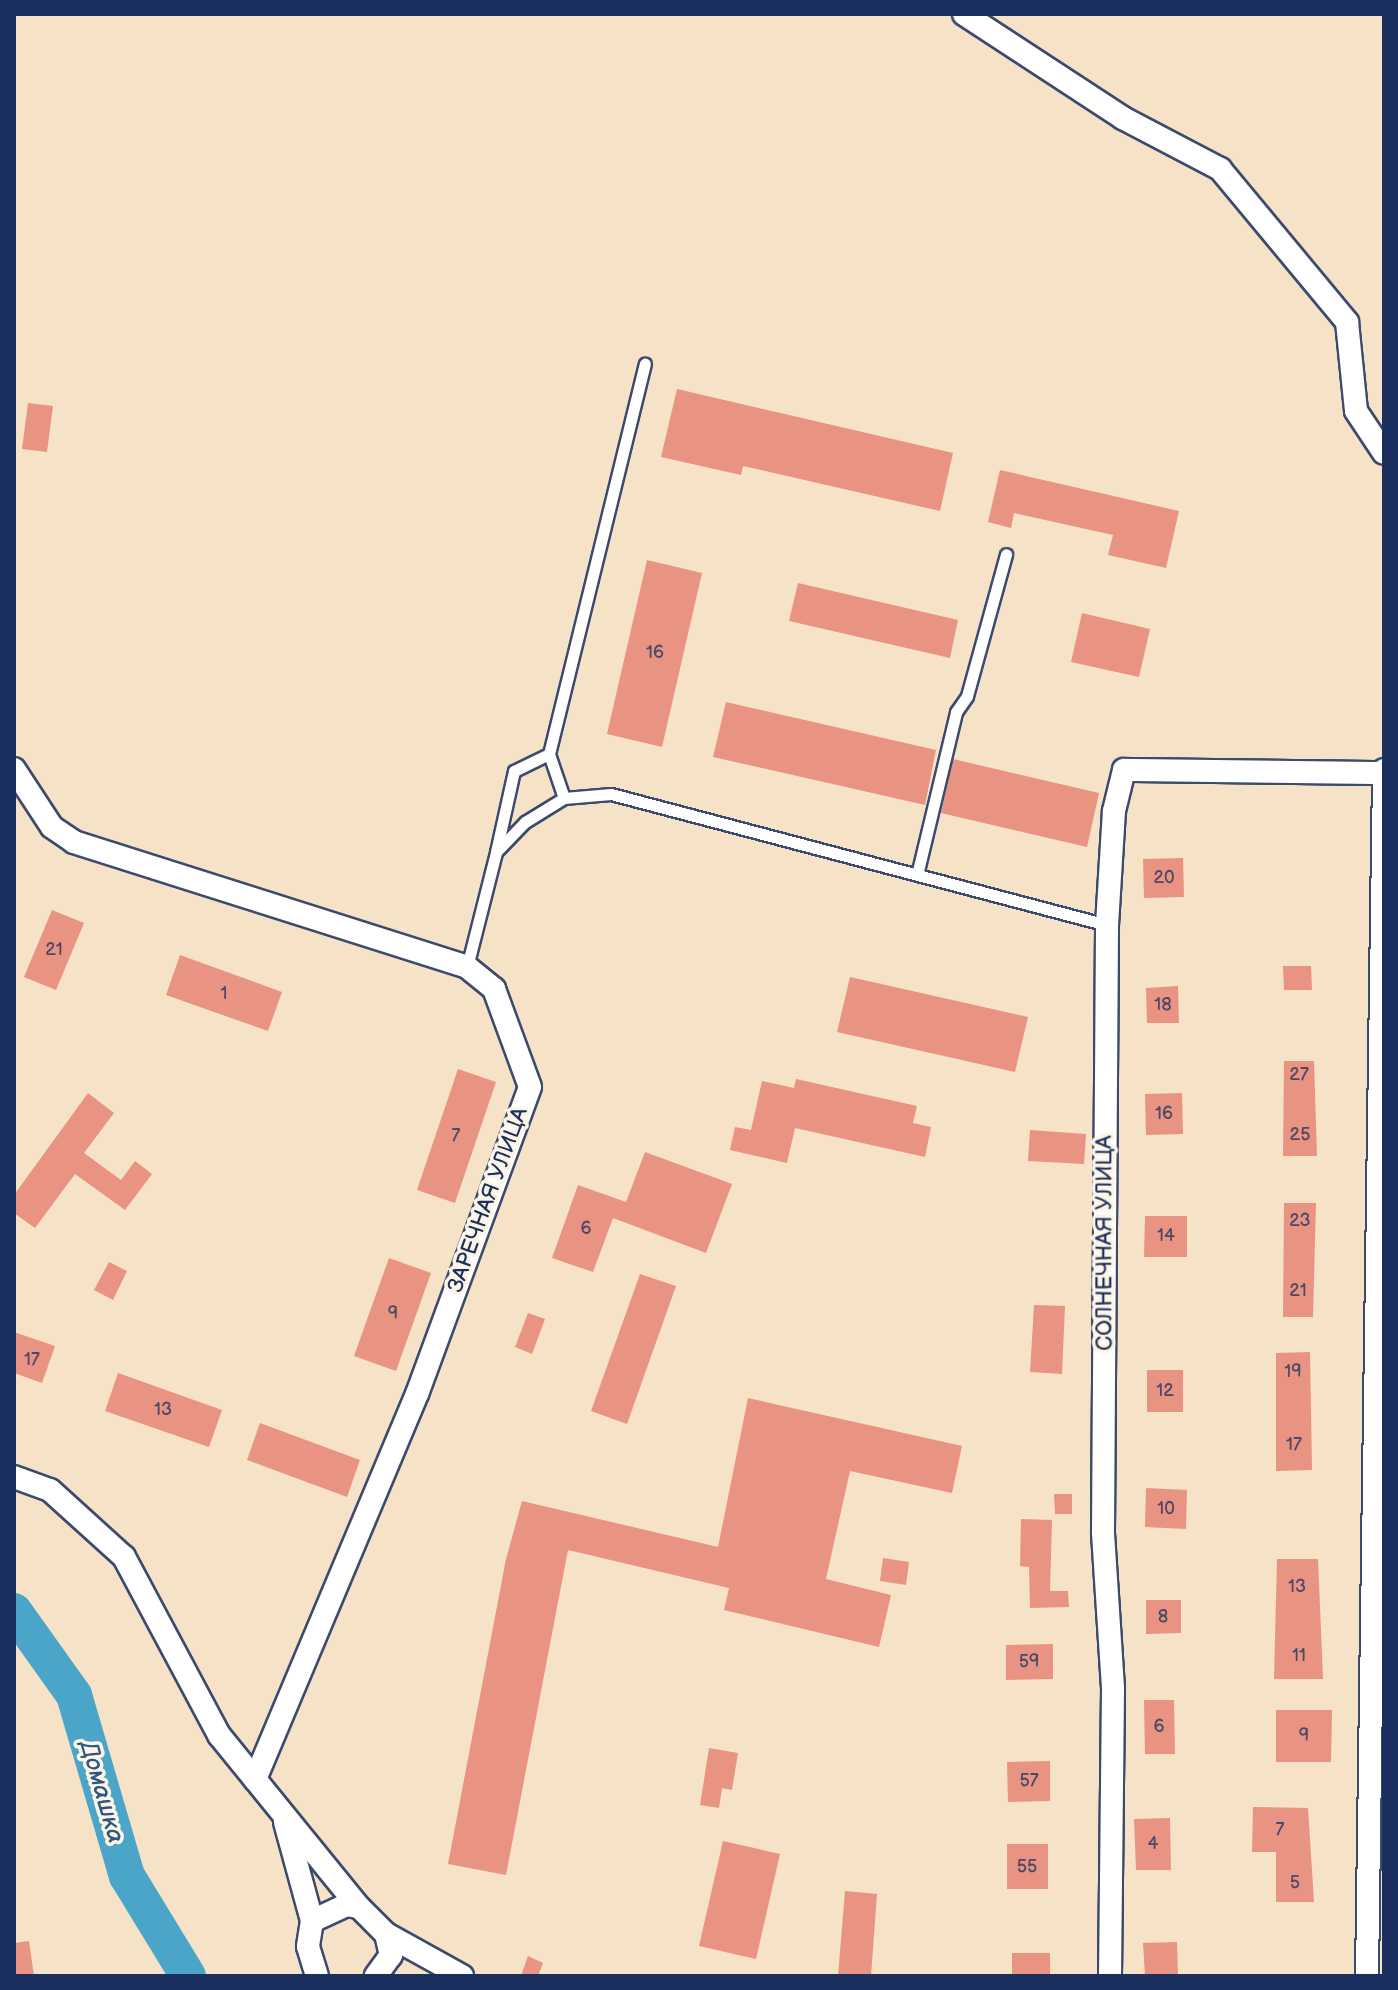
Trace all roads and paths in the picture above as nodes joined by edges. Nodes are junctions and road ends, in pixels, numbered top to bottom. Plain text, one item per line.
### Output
1 (964, 14) edge
2 (645, 364) dead end
3 (1384, 453) edge
4 (1006, 554) dead end
5 (549, 754) junction
6 (14, 769) edge
7 (1384, 772) edge
8 (564, 798) junction
9 (496, 852) junction
10 (917, 875) junction
11 (1107, 925) junction
12 (467, 967) junction
13 (14, 1477) edge
14 (255, 1779) junction
15 (283, 1813) junction
16 (359, 1907) junction
17 (312, 1921) junction
18 (386, 1934) junction
19 (317, 1976) edge
20 (376, 1976) edge
21 (462, 1976) edge
22 (1110, 1976) edge
23 (1367, 1976) edge

1 - 3 street
2 - 5 lane
4 - 10 lane
5 - 8 lane
5 - 9 lane
6 - 12 street, ЗАРЕЧНАЯ УЛИЦА
7 - 11 street, СОЛНЕЧНАЯ УЛИЦА
7 - 23 street
8 - 9 lane
8 - 10 lane
9 - 12 lane
10 - 11 lane
11 - 22 street, СОЛНЕЧНАЯ УЛИЦА
12 - 14 street, ЗАРЕЧНАЯ УЛИЦА
13 - 14 street
14 - 15 street
15 - 16 street
15 - 17 street
16 - 17 street
16 - 18 street
17 - 19 street
18 - 20 street
18 - 21 street

